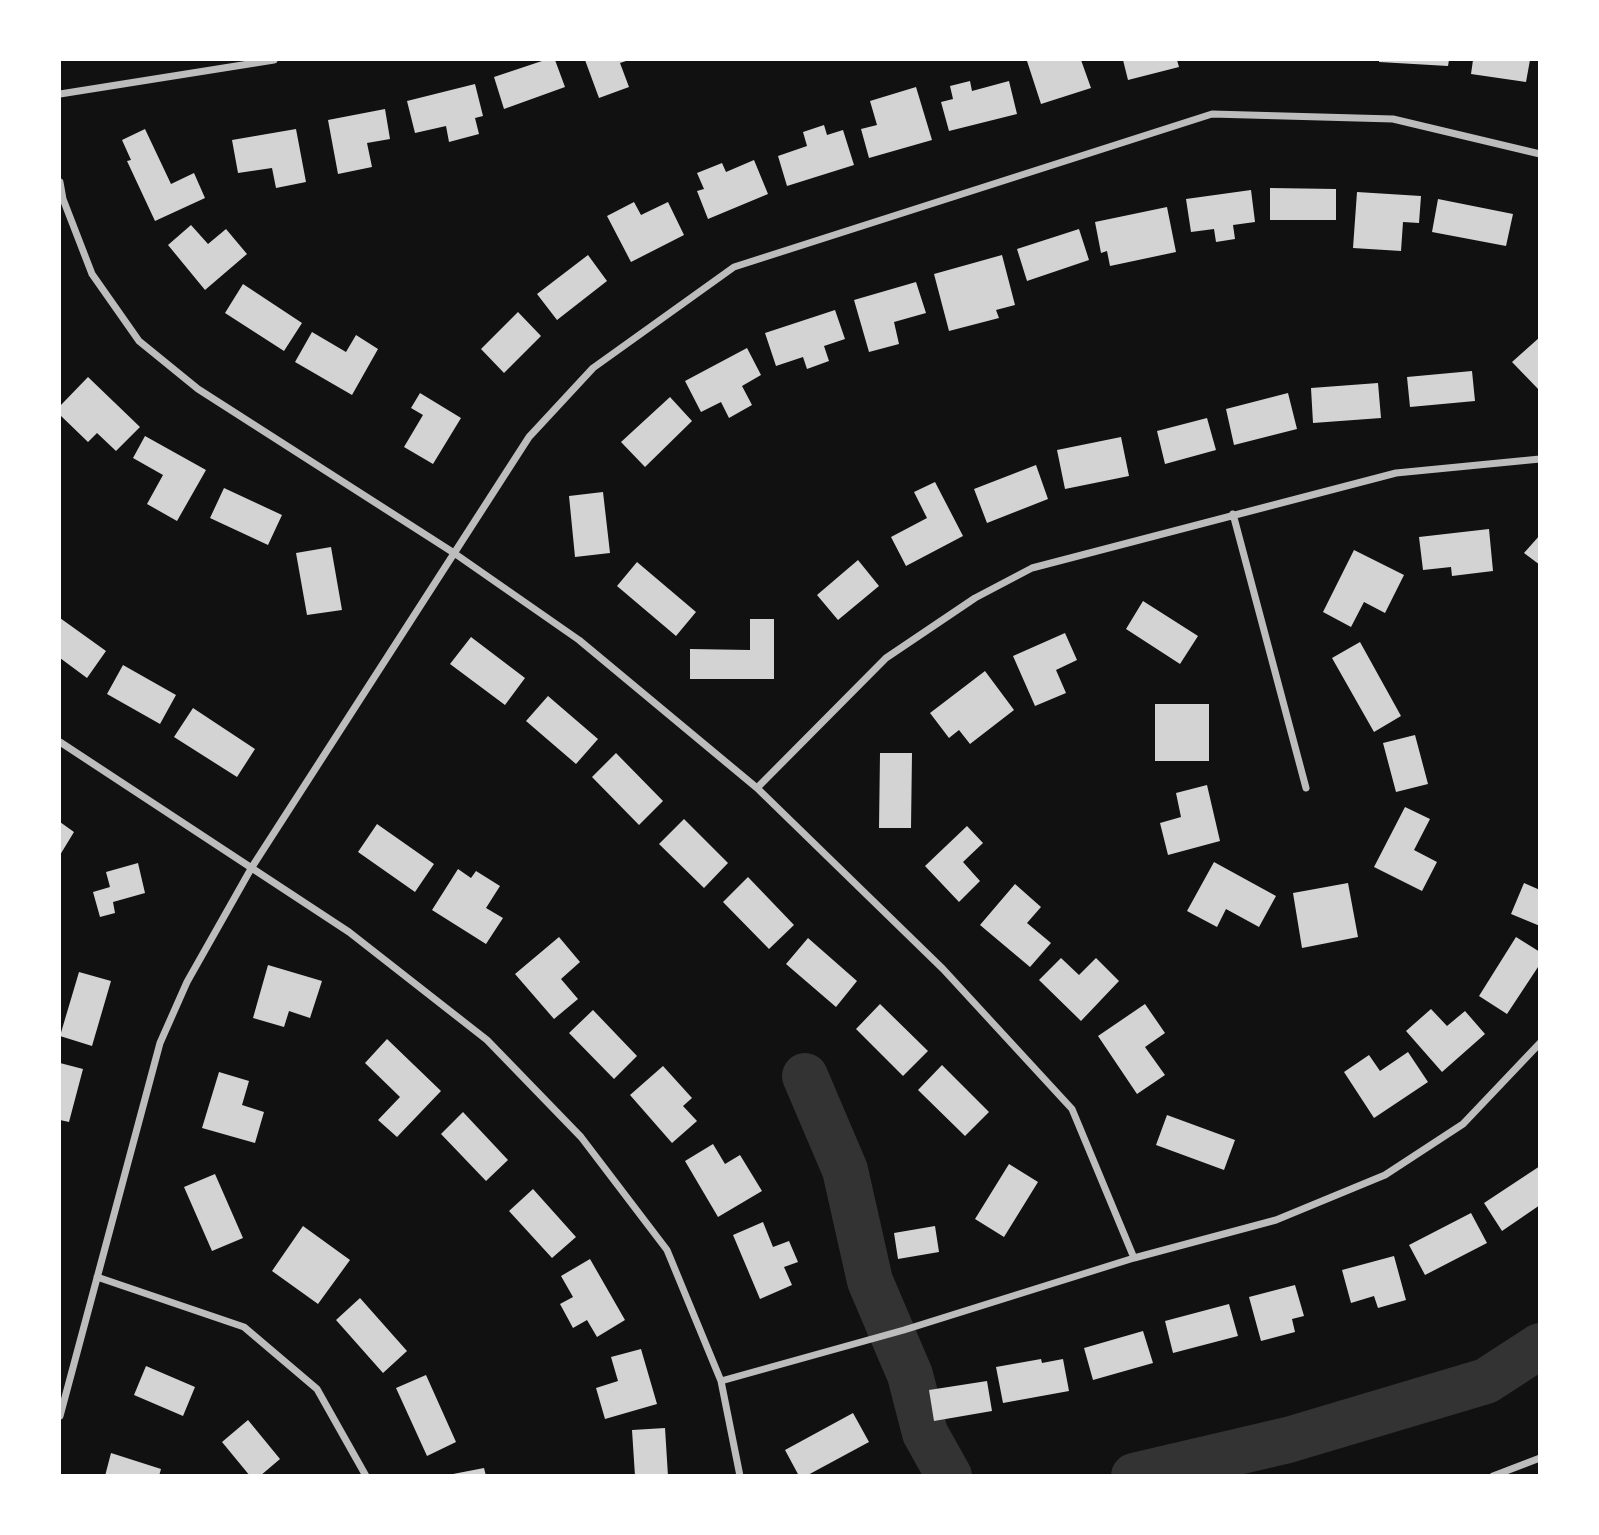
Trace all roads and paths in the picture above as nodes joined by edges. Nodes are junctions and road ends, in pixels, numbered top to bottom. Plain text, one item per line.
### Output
1 (274, 60) edge
2 (60, 94) edge
3 (1539, 153) edge
4 (60, 182) edge
5 (1539, 459) edge
6 (1233, 514) junction
7 (454, 552) junction
8 (60, 742) edge
9 (757, 788) junction
10 (1306, 788) dead end
11 (252, 867) junction
12 (1539, 1043) edge
13 (1134, 1258) junction
14 (97, 1277) junction
15 (721, 1381) junction
16 (60, 1416) edge
17 (1539, 1458) edge
18 (366, 1475) edge
19 (740, 1475) edge
20 (1493, 1475) edge

1 - 2 street
3 - 7 street
4 - 7 street
5 - 6 street
6 - 9 street
6 - 10 street
7 - 9 street
7 - 11 street
8 - 11 street
9 - 13 street
11 - 14 street
11 - 15 street
12 - 13 street
13 - 15 street
14 - 16 street
14 - 18 street
15 - 19 street
17 - 20 street

